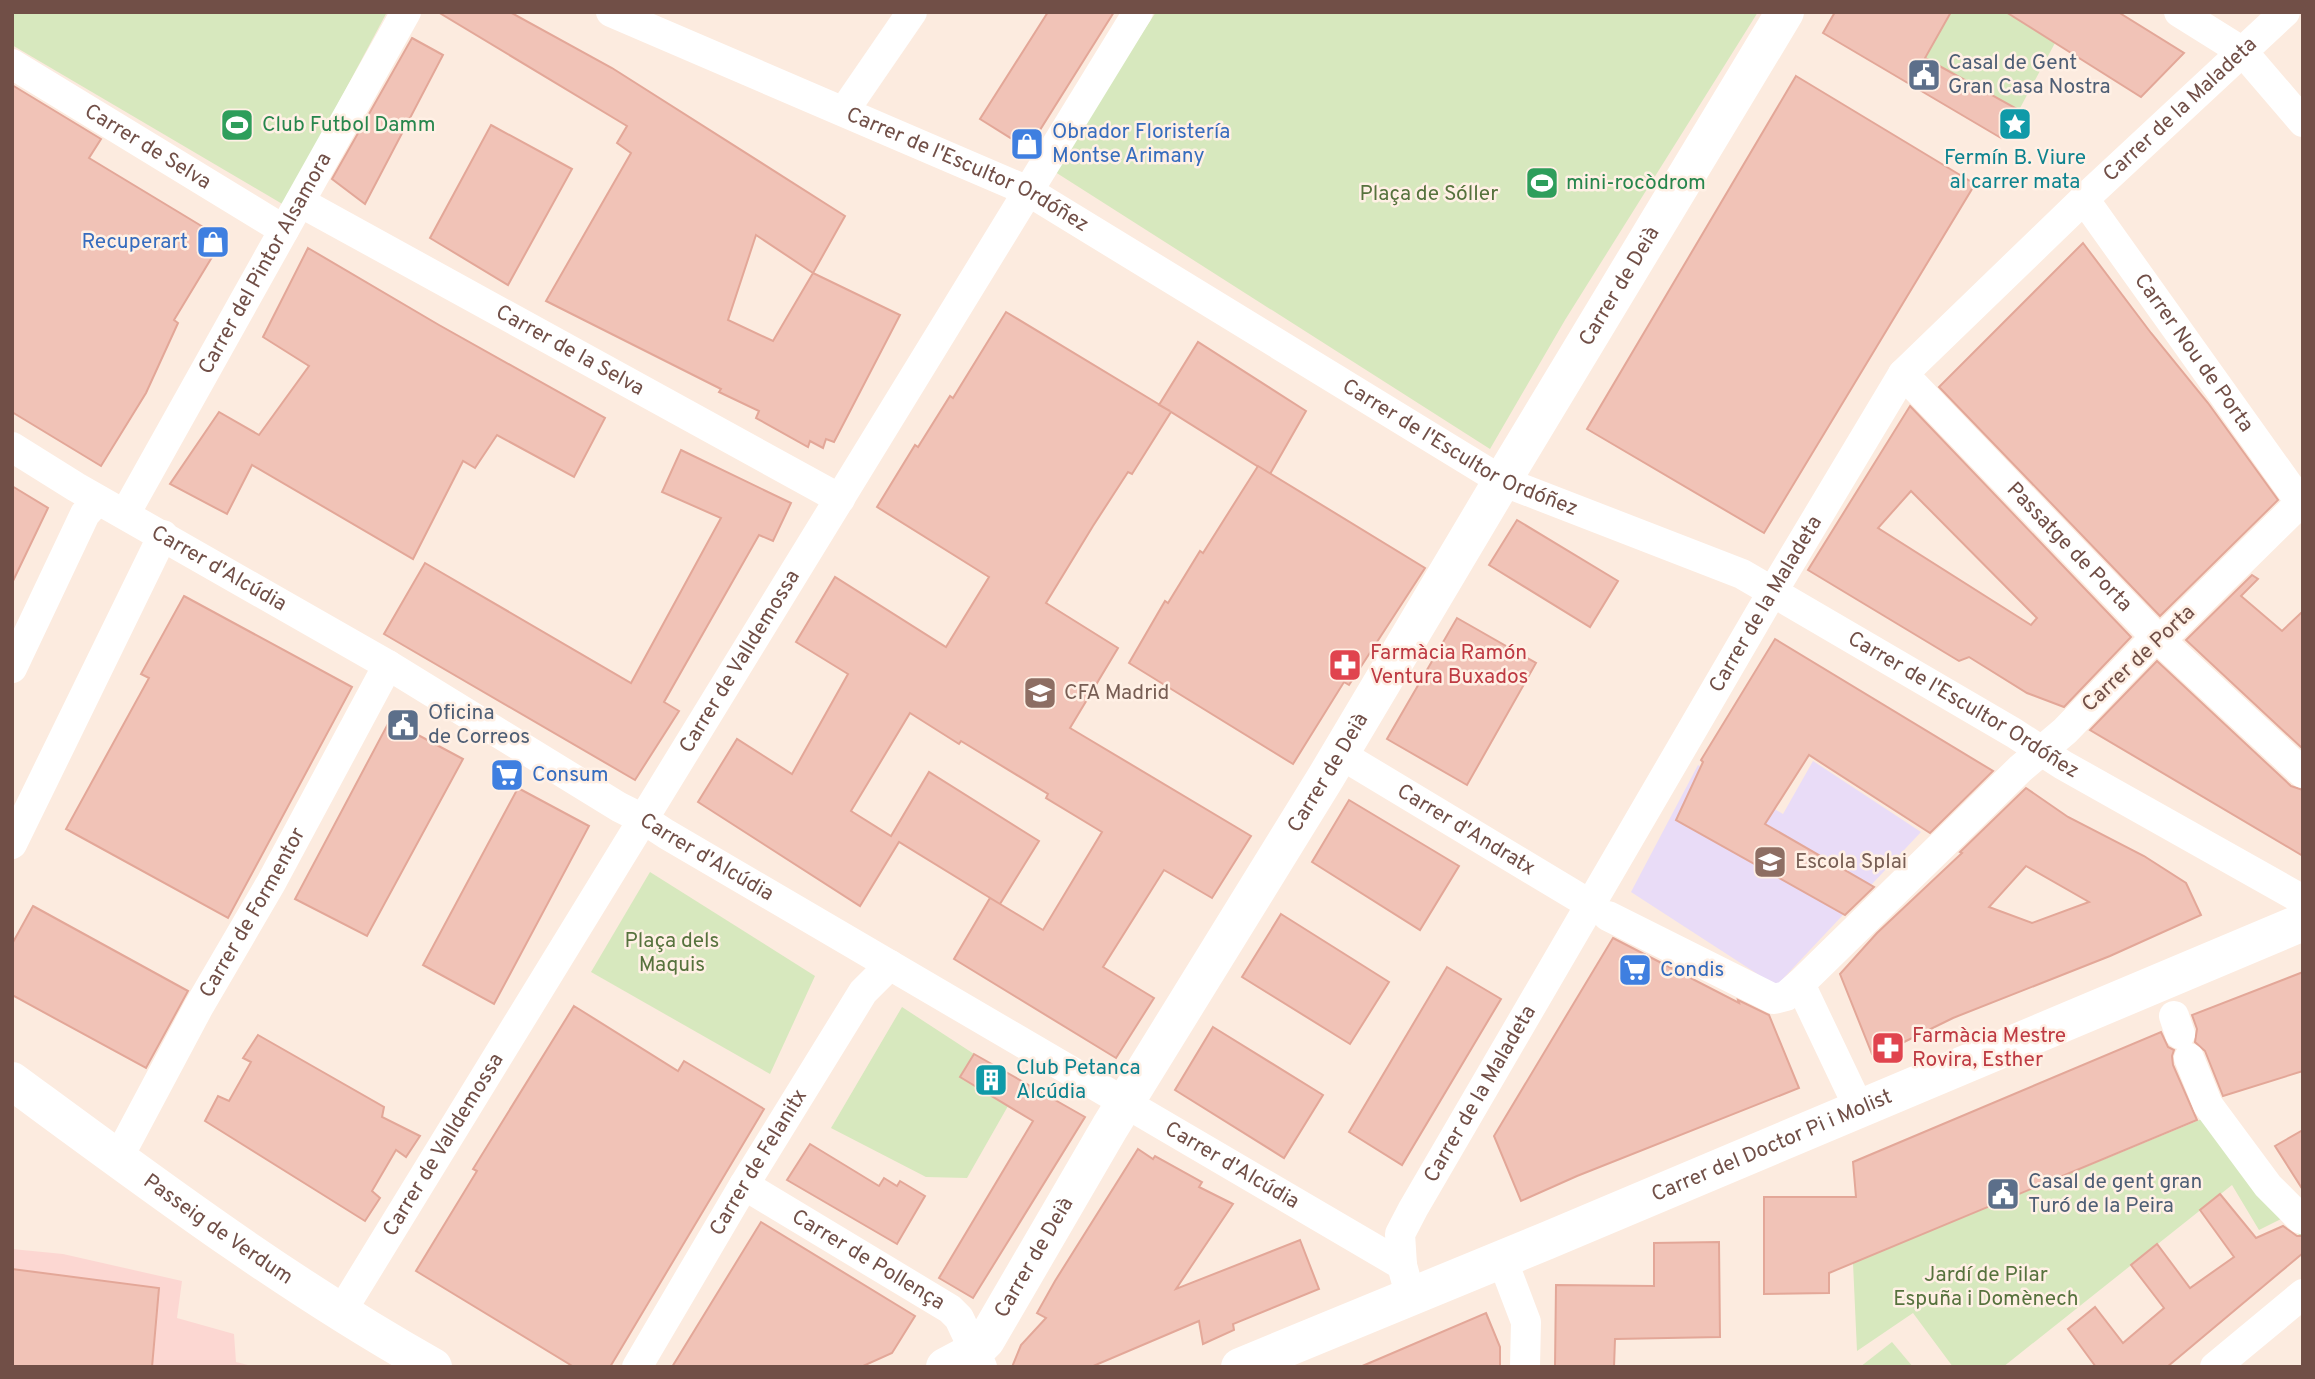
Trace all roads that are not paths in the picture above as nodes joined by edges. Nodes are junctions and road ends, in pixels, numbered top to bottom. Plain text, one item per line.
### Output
1 (406, 12) edge
2 (611, 12) edge
3 (912, 12) edge
4 (1138, 12) edge
5 (1785, 12) edge
6 (2179, 12) edge
7 (2285, 12) edge
8 (2243, 52) junction
9 (12, 64) edge
10 (844, 111) junction
11 (2303, 122) edge
12 (1028, 191) junction
13 (2084, 199) junction
14 (300, 202) junction
15 (284, 230) junction
16 (1903, 374) junction
17 (12, 447) edge
18 (1502, 481) junction
19 (839, 499) junction
20 (98, 500) junction
21 (2302, 503) edge
22 (125, 514) junction
23 (163, 535) junction
24 (1773, 591) junction
25 (2160, 640) junction
26 (387, 665) junction
27 (12, 668) edge
28 (2042, 750) junction
29 (1340, 754) junction
30 (2303, 773) edge
31 (643, 819) junction
32 (12, 844) edge
33 (2303, 900) edge
34 (1599, 911) junction
35 (2303, 922) edge
36 (890, 965) junction
37 (1800, 984) junction
38 (2181, 1036) dead end
39 (12, 1081) edge
40 (1124, 1104) junction
41 (1859, 1108) junction
42 (117, 1160) junction
43 (744, 1185) junction
44 (2302, 1219) edge
45 (1502, 1259) junction
46 (1406, 1281) junction
47 (2297, 1305) edge
48 (341, 1312) junction
49 (968, 1362) edge
50 (433, 1367) edge
51 (637, 1367) edge
52 (1240, 1367) edge
53 (1525, 1367) edge
54 (2215, 1367) edge

1 - 14 street, Carrer del Pintor Alsamora
2 - 10 street, Carrer de l'Escultor Ordóñez
3 - 10 street
4 - 12 street, Carrer de Valldemossa
5 - 18 main road, Carrer de Deià
6 - 8 street
7 - 8 street, Carrer de la Maladeta
8 - 11 street
8 - 13 street, Carrer de la Maladeta
9 - 15 street, Carrer de Selva
10 - 12 street, Carrer de l'Escultor Ordóñez
12 - 18 street, Carrer de l'Escultor Ordóñez
12 - 19 street, Carrer de Valldemossa
13 - 16 street, Carrer de la Maladeta
13 - 21 street, Carrer Nou de Porta
14 - 15 street, Carrer del Pintor Alsamora
14 - 19 street, Carrer de la Selva
15 - 22 street, Carrer del Pintor Alsamora
16 - 24 street, Carrer de la Maladeta
16 - 25 street, Passatge de Porta
17 - 20 street, Carrer d'Alcúdia
18 - 24 street, Carrer de l'Escultor Ordóñez
18 - 29 main road, Carrer de Deià
19 - 31 street, Carrer de Valldemossa
20 - 22 street, Carrer d'Alcúdia
20 - 27 street
21 - 25 street, Carrer de Porta
22 - 23 street, Carrer d'Alcúdia
23 - 26 street, Carrer d'Alcúdia
23 - 32 street
24 - 28 street, Carrer de l'Escultor Ordóñez
24 - 34 street, Carrer de la Maladeta
25 - 28 street, Carrer de Porta
25 - 30 street, Passatge de Porta
26 - 31 street, Carrer d'Alcúdia
26 - 42 street, Carrer de Formentor
28 - 33 street, Carrer de l'Escultor Ordóñez
28 - 37 street, Carrer de Porta
29 - 34 street, Carrer d'Andratx
29 - 40 main road, Carrer de Deià
31 - 36 street, Carrer d'Alcúdia
31 - 48 street, Carrer de Valldemossa
34 - 37 street, Carrer d'Andratx
34 - 46 street, Carrer de la Maladeta
35 - 41 main road, Carrer del Doctor Pi i Molist
36 - 40 street, Carrer d'Alcúdia
36 - 43 street, Carrer de Felanitx
37 - 41 street
38 - 44 street
39 - 42 main road, Passeig de Verdum
40 - 46 street, Carrer d'Alcúdia
40 - 49 main road, Carrer de Deià
41 - 45 main road, Carrer del Doctor Pi i Molist
42 - 48 main road, Passeig de Verdum
43 - 49 street, Carrer de Pollença
43 - 51 street, Carrer de Felanitx
45 - 46 main road, Carrer del Doctor Pi i Molist
45 - 53 street
46 - 52 main road, Carrer del Doctor Pi i Molist
47 - 54 street
48 - 50 main road, Passeig de Verdum

